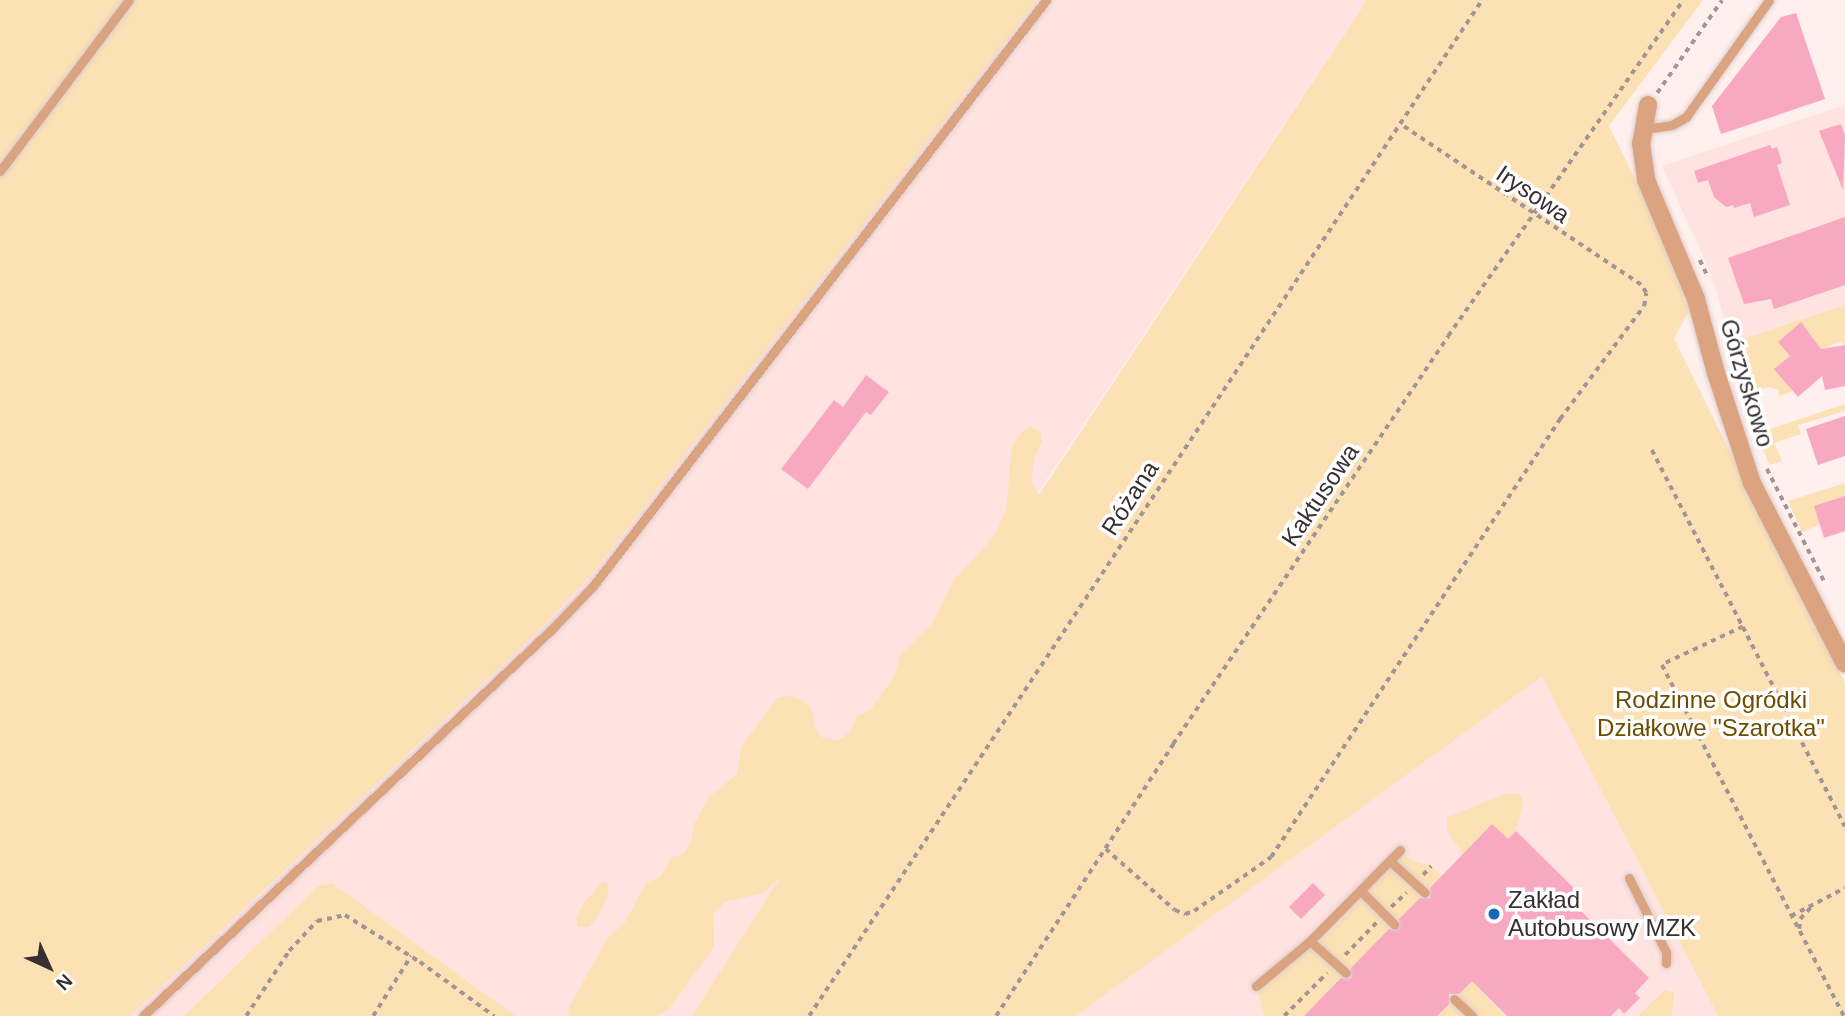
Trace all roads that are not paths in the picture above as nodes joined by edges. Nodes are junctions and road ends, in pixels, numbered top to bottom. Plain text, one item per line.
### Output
1 (129, 0) edge
2 (1046, 0) edge
3 (1769, 0) edge
4 (1648, 105) road end
5 (1642, 130) junction
6 (0, 171) edge
7 (1845, 664) edge
8 (1400, 850) dead end
9 (1390, 861) junction
10 (1629, 878) dead end
11 (1361, 891) junction
12 (1424, 893) dead end
13 (1395, 924) dead end
14 (1310, 941) junction
15 (1665, 964) dead end
16 (1346, 973) dead end
17 (1256, 986) dead end
18 (1454, 999) dead end
19 (144, 1016) edge
20 (1472, 1016) edge

1 - 6 lane
2 - 19 lane
3 - 5 lane
4 - 5 street, Górzyskowo
5 - 7 street, Górzyskowo
8 - 9 lane
9 - 11 lane
9 - 12 lane
10 - 15 lane
11 - 13 lane
11 - 14 lane
14 - 16 lane
14 - 17 lane
18 - 20 lane

